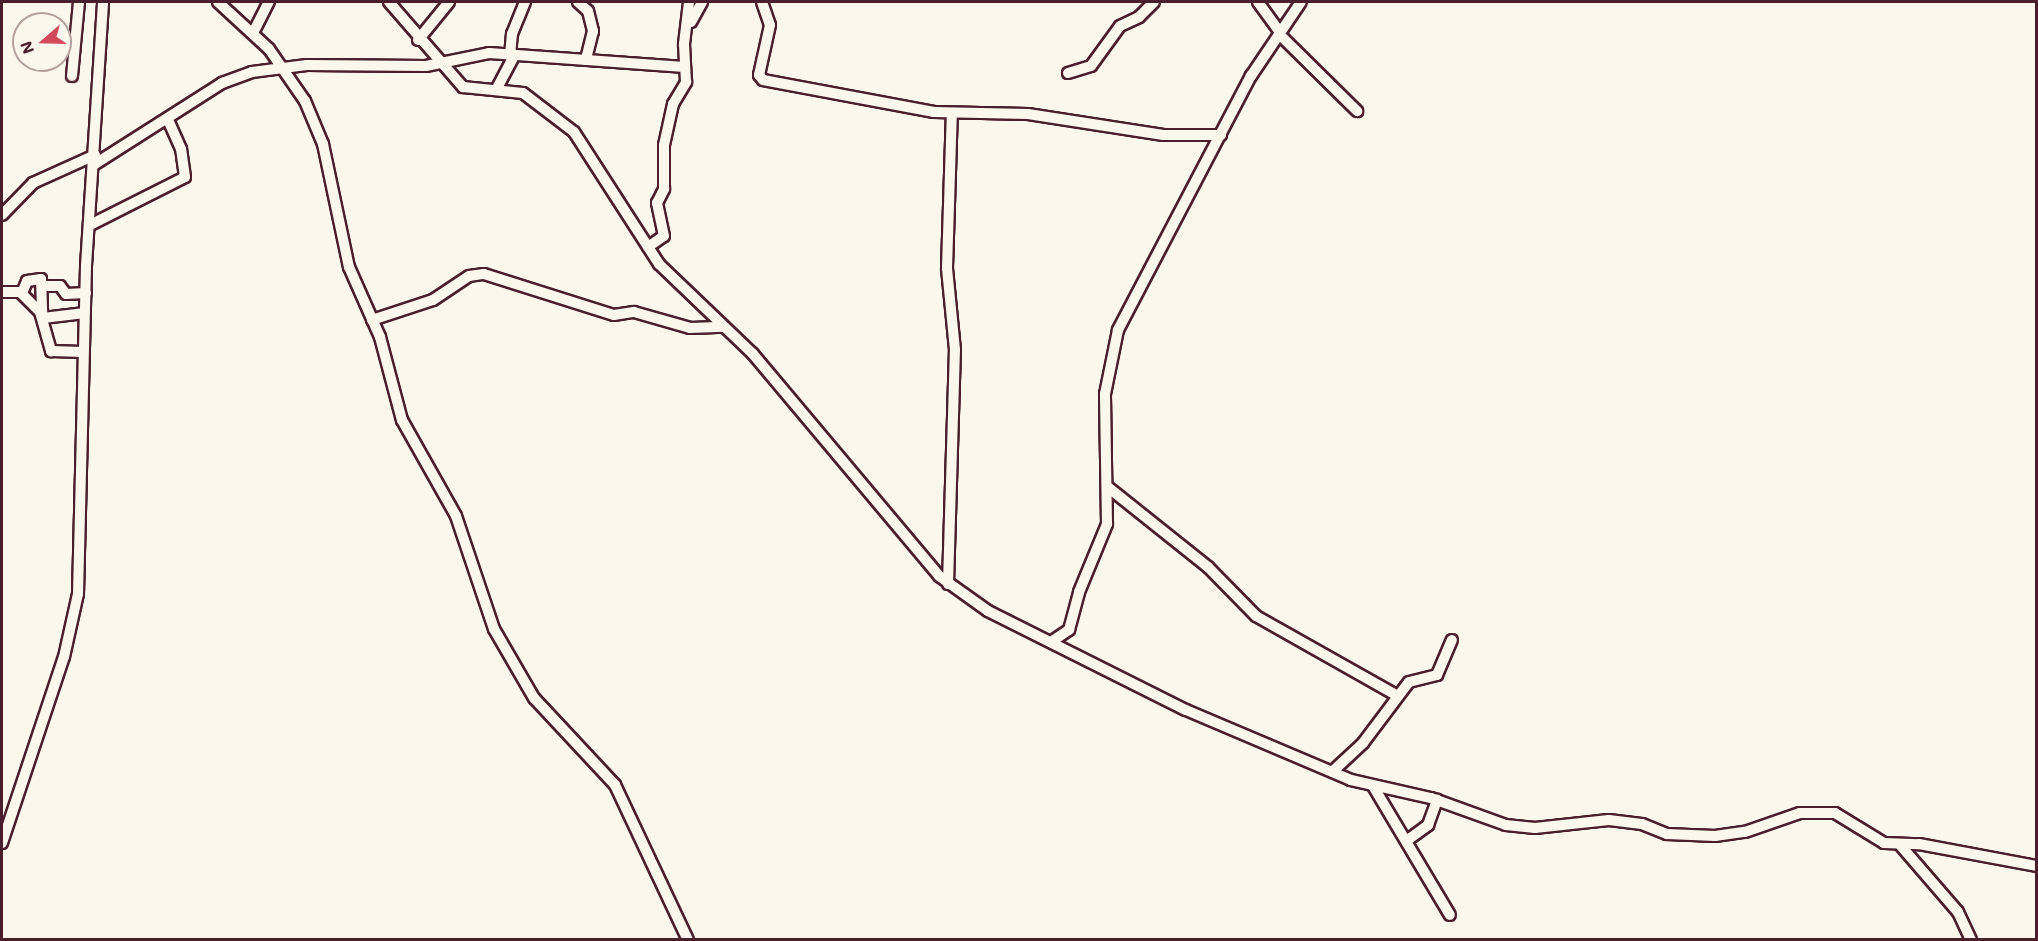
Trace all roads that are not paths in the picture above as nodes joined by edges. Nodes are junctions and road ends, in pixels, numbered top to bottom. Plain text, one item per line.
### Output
1 (79, 2) edge
2 (103, 2) edge
3 (218, 2) edge
4 (269, 2) edge
5 (389, 2) edge
6 (449, 2) edge
7 (525, 2) edge
8 (578, 2) edge
9 (689, 2) edge
10 (702, 2) edge
11 (762, 2) edge
12 (1154, 2) edge
13 (1258, 2) edge
14 (1301, 2) edge
15 (688, 27) junction
16 (254, 31) junction
17 (1279, 32) junction
18 (418, 40) junction
19 (512, 56) junction
20 (585, 60) junction
21 (438, 63) junction
22 (284, 67) junction
23 (685, 67) junction
24 (1068, 73) dead end
25 (72, 76) dead end
26 (496, 90) junction
27 (1357, 111) dead end
28 (952, 113) junction
29 (168, 120) junction
30 (1221, 135) junction
31 (95, 159) junction
32 (2, 215) edge
33 (92, 224) junction
34 (648, 247) junction
35 (42, 286) junction
36 (2, 292) edge
37 (22, 293) junction
38 (86, 293) junction
39 (86, 313) junction
40 (43, 316) junction
41 (372, 320) junction
42 (724, 327) junction
43 (83, 352) junction
44 (1109, 488) junction
45 (948, 584) junction
46 (1452, 640) dead end
47 (1051, 642) junction
48 (1396, 695) junction
49 (1333, 771) junction
50 (1373, 786) junction
51 (1437, 800) junction
52 (1409, 839) junction
53 (2, 843) edge
54 (1901, 846) junction
55 (2037, 866) edge
56 (1450, 915) dead end
57 (688, 939) edge
58 (1971, 939) edge

1 - 25 street
2 - 31 street
3 - 16 street
4 - 16 street
5 - 18 street
6 - 18 street
7 - 19 street
8 - 20 street
9 - 15 street
10 - 15 street
11 - 28 street
12 - 24 street
13 - 17 street
14 - 17 street
15 - 23 street
16 - 22 street
17 - 27 street
17 - 30 street
18 - 21 street
19 - 20 street
19 - 21 street
19 - 26 street
20 - 23 street
21 - 22 street
21 - 26 street
22 - 29 street
22 - 41 street
23 - 34 street
26 - 34 street
28 - 30 street
28 - 45 street
29 - 31 street
29 - 33 street
30 - 44 street
31 - 32 street
31 - 33 street
33 - 38 street
34 - 42 street
35 - 37 street
35 - 38 street
35 - 40 street
36 - 37 street
37 - 40 street
38 - 39 street
39 - 40 street
39 - 43 street
40 - 43 street
41 - 42 street
41 - 57 street
42 - 45 street
43 - 53 street
44 - 47 street
44 - 48 street
45 - 47 street
46 - 48 street
47 - 49 street
48 - 49 street
49 - 50 street
50 - 51 street
50 - 52 street
51 - 52 street
51 - 54 street
52 - 56 street
54 - 55 street
54 - 58 street

